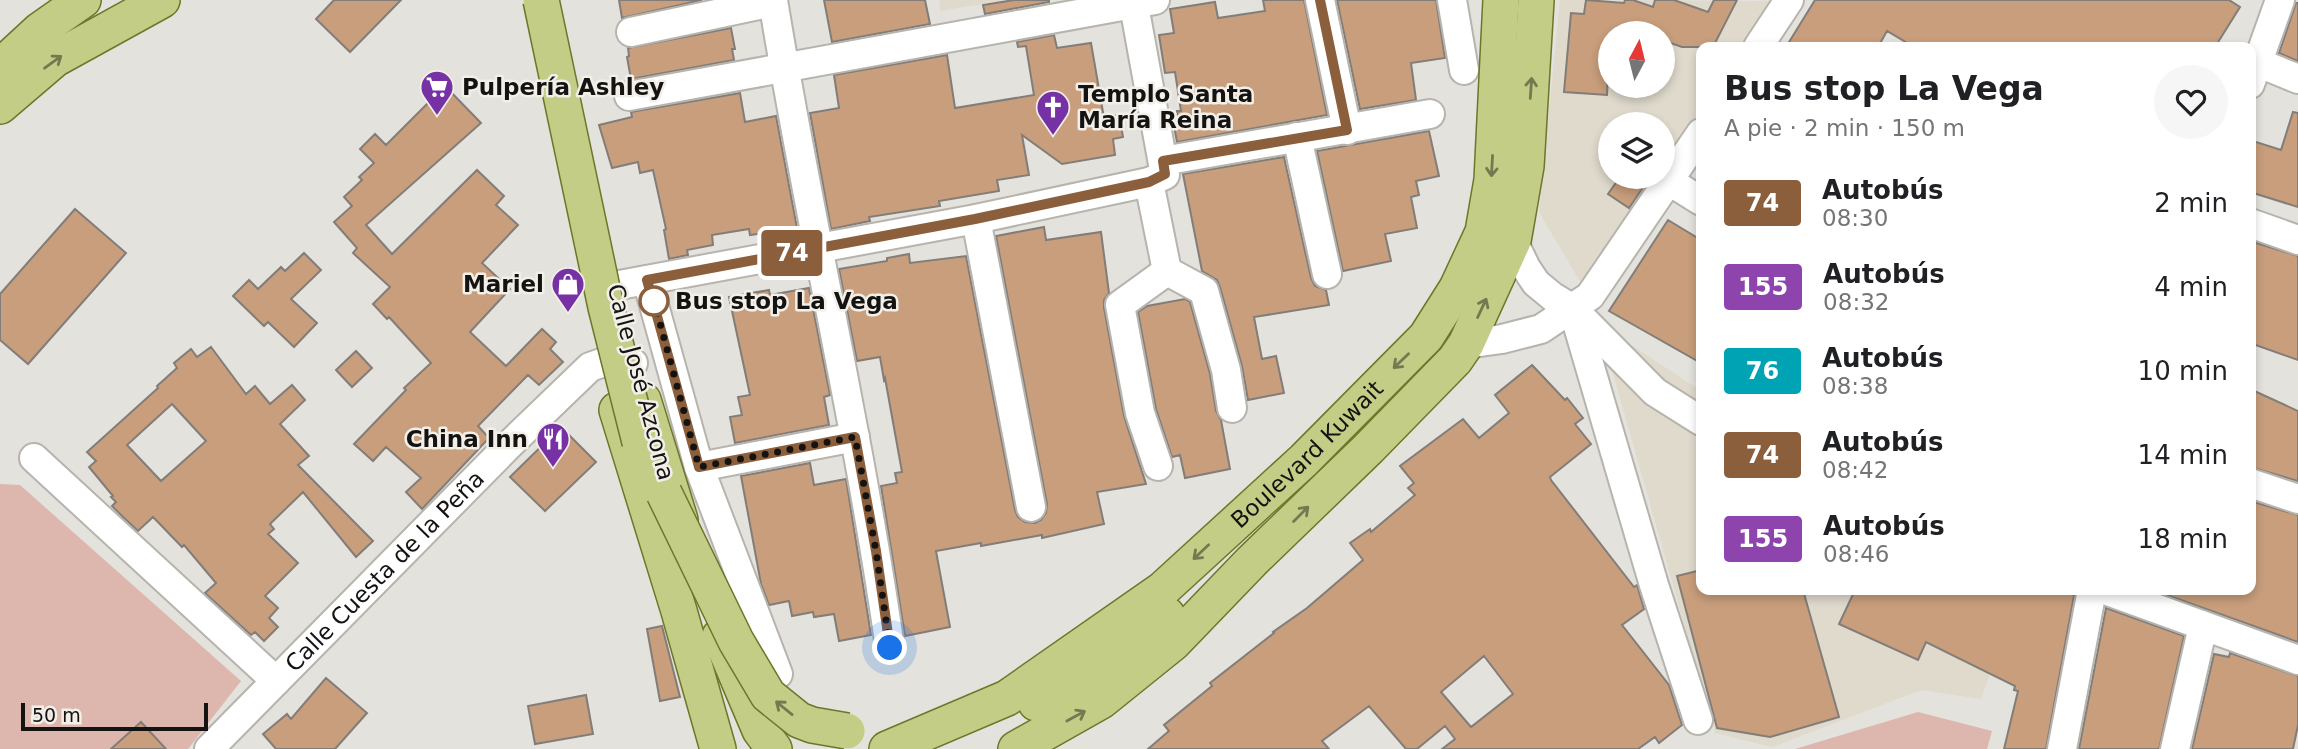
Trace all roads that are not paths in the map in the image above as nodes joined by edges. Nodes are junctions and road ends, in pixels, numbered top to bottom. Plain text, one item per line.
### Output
1 (56, 0) edge
2 (83, 0) edge
3 (162, 0) edge
4 (527, 0) edge
5 (541, 0) edge
6 (557, 0) edge
7 (1320, 0) edge
8 (1452, 0) edge
9 (1501, 0) edge
10 (1536, 0) edge
11 (1789, 0) edge
12 (2280, 0) edge
13 (773, 1) edge
14 (1141, 1) edge
15 (631, 32) dead end
16 (0, 40) edge
17 (1761, 42) edge
18 (784, 66) junction
19 (0, 67) edge
20 (1464, 70) dead end
21 (2256, 71) edge
22 (2256, 74) edge
23 (2298, 79) edge
24 (629, 96) dead end
25 (0, 106) edge
26 (1430, 114) dead end
27 (1347, 130) junction
28 (1297, 137) junction
29 (1696, 140) edge
30 (1156, 172) junction
31 (1675, 172) edge
32 (1675, 185) edge
33 (1664, 189) edge
34 (1696, 198) edge
35 (975, 219) junction
36 (2256, 225) edge
37 (2298, 240) edge
38 (1513, 241) junction
39 (817, 248) junction
40 (1167, 271) junction
41 (1327, 274) dead end
42 (631, 283) junction
43 (1573, 309) junction
44 (1466, 344) junction
45 (618, 363) junction
46 (1232, 408) dead end
47 (1696, 419) edge
48 (855, 437) junction
49 (640, 442) junction
50 (34, 458) dead end
51 (1158, 466) dead end
52 (699, 467) junction
53 (2256, 486) edge
54 (2298, 499) edge
55 (1031, 507) dead end
56 (1252, 561) junction
57 (2091, 595) edge
58 (2119, 595) edge
59 (2203, 626) junction
60 (890, 648) dead end
61 (1070, 653) junction
62 (2298, 660) edge
63 (778, 674) dead end
64 (276, 681) junction
65 (1698, 720) dead end
66 (209, 749) edge
67 (718, 749) edge
68 (735, 749) edge
69 (774, 749) edge
70 (887, 749) edge
71 (939, 749) edge
72 (1016, 749) edge
73 (2062, 749) edge
74 (2175, 749) edge

1 - 16 main road
2 - 19 main road
25 -> 3 main road
4 - 45 main road, Calle José Azcona
5 - 49 main road, bridge
6 - 42 main road, Calle José Azcona
7 - 27 street
8 - 20 street
9 -> 61 main road, Boulevard Kuwait
38 -> 10 main road, Boulevard Kuwait
11 - 17 street
12 - 21 street
13 - 15 street
13 - 18 street
14 - 18 street
14 - 30 street
18 - 24 street
18 - 39 street
22 - 23 street
26 - 27 street
27 - 28 street
28 - 30 street
28 - 41 street
29 - 31 street
30 - 35 street
30 - 40 street
32 - 34 street
33 - 43 street
35 - 39 street
35 - 55 street
36 - 37 street
38 - 43 street
44 -> 38 main road, Boulevard Kuwait
39 - 42 street
39 - 48 street
40 - 46 street
40 - 51 street
42 - 45 main road, Calle José Azcona
42 - 52 street
43 - 44 street
43 - 47 street
43 - 65 street
56 -> 44 main road, Boulevard Kuwait
45 - 64 street, Calle Cuesta de la Peña
45 - 67 main road, Calle José Azcona
45 - 69 main road, Calle José Azcona
48 - 52 street
48 - 60 street
61 -> 49 main road, bridge
49 - 68 main road
50 - 64 street
52 - 63 street
53 - 54 street
56 - 71 main road
72 -> 56 main road, Boulevard Kuwait
57 - 73 street
58 - 59 street
59 - 62 street
59 - 74 street
61 - 70 main road, Boulevard Kuwait
64 - 66 street, Calle Cuesta de la Peña

